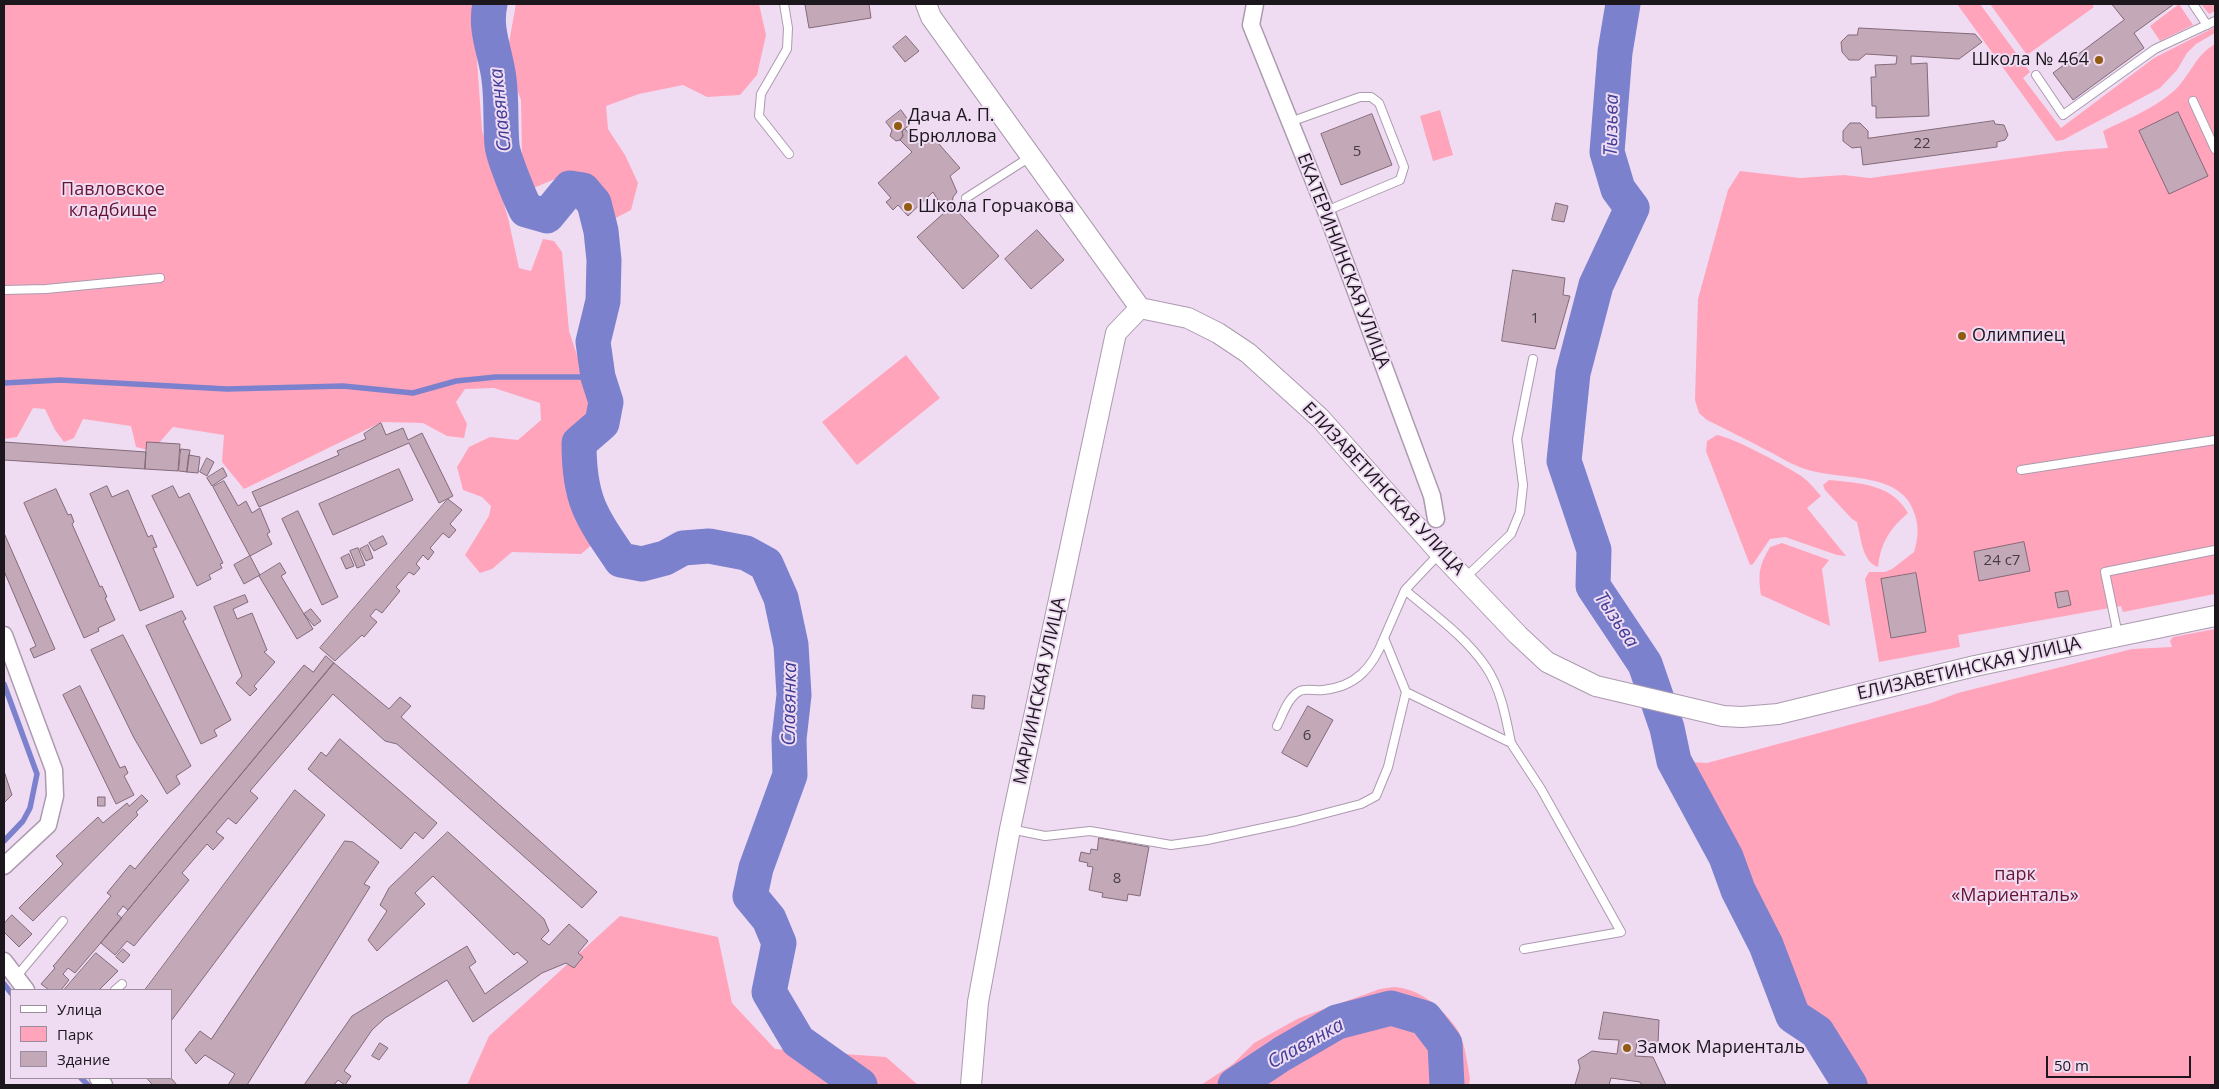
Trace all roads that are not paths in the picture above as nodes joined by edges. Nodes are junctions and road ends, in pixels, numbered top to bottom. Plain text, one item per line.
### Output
1 (784, 4) edge
2 (926, 4) edge
3 (1256, 4) edge
4 (2192, 4) edge
5 (2215, 21) edge
6 (2207, 25) junction
7 (2036, 75) dead end
8 (2193, 101) dead end
9 (1290, 122) junction
10 (2215, 149) edge
11 (789, 154) dead end
12 (1032, 156) junction
13 (966, 198) dead end
14 (1326, 211) junction
15 (160, 278) dead end
16 (4, 290) edge
17 (1140, 308) junction
18 (1532, 359) dead end
19 (2215, 440) edge
20 (2021, 470) dead end
21 (1436, 519) dead end
22 (2215, 550) edge
23 (1440, 553) junction
24 (1465, 578) junction
25 (1405, 590) junction
26 (2215, 616) edge
27 (4, 635) edge
28 (2118, 635) junction
29 (1384, 638) junction
30 (1406, 692) junction
31 (1277, 726) dead end
32 (1511, 743) junction
33 (1010, 829) junction
34 (4, 866) edge
35 (63, 921) dead end
36 (1524, 949) dead end
37 (4, 961) edge
38 (16, 977) junction
39 (122, 984) dead end
40 (25, 989) edge
41 (116, 989) edge
42 (971, 1085) edge

1 - 11 lane
2 - 12 street
3 - 9 street, ЕКАТЕРИНИНСКАЯ УЛИЦА
4 - 6 lane
5 - 6 lane
6 - 7 lane
8 - 10 lane
9 - 14 street, ЕКАТЕРИНИНСКАЯ УЛИЦА
9 - 14 lane
12 - 13 lane
12 - 17 street
14 - 21 street, ЕКАТЕРИНИНСКАЯ УЛИЦА
15 - 16 lane
17 - 23 street, ЕЛИЗАВЕТИНСКАЯ УЛИЦА
17 - 33 street, МАРИИНСКАЯ УЛИЦА
18 - 24 lane
19 - 20 lane
22 - 28 lane
23 - 24 street, ЕЛИЗАВЕТИНСКАЯ УЛИЦА
23 - 25 lane
24 - 28 street, ЕЛИЗАВЕТИНСКАЯ УЛИЦА
25 - 29 lane
25 - 32 lane
26 - 28 street, ЕЛИЗАВЕТИНСКАЯ УЛИЦА
27 - 34 street
29 - 30 lane
29 - 31 lane
30 - 32 lane
30 - 33 lane
32 - 36 lane
33 - 42 street, МАРИИНСКАЯ УЛИЦА
35 - 38 lane
37 - 38 street
38 - 40 street
39 - 41 lane

